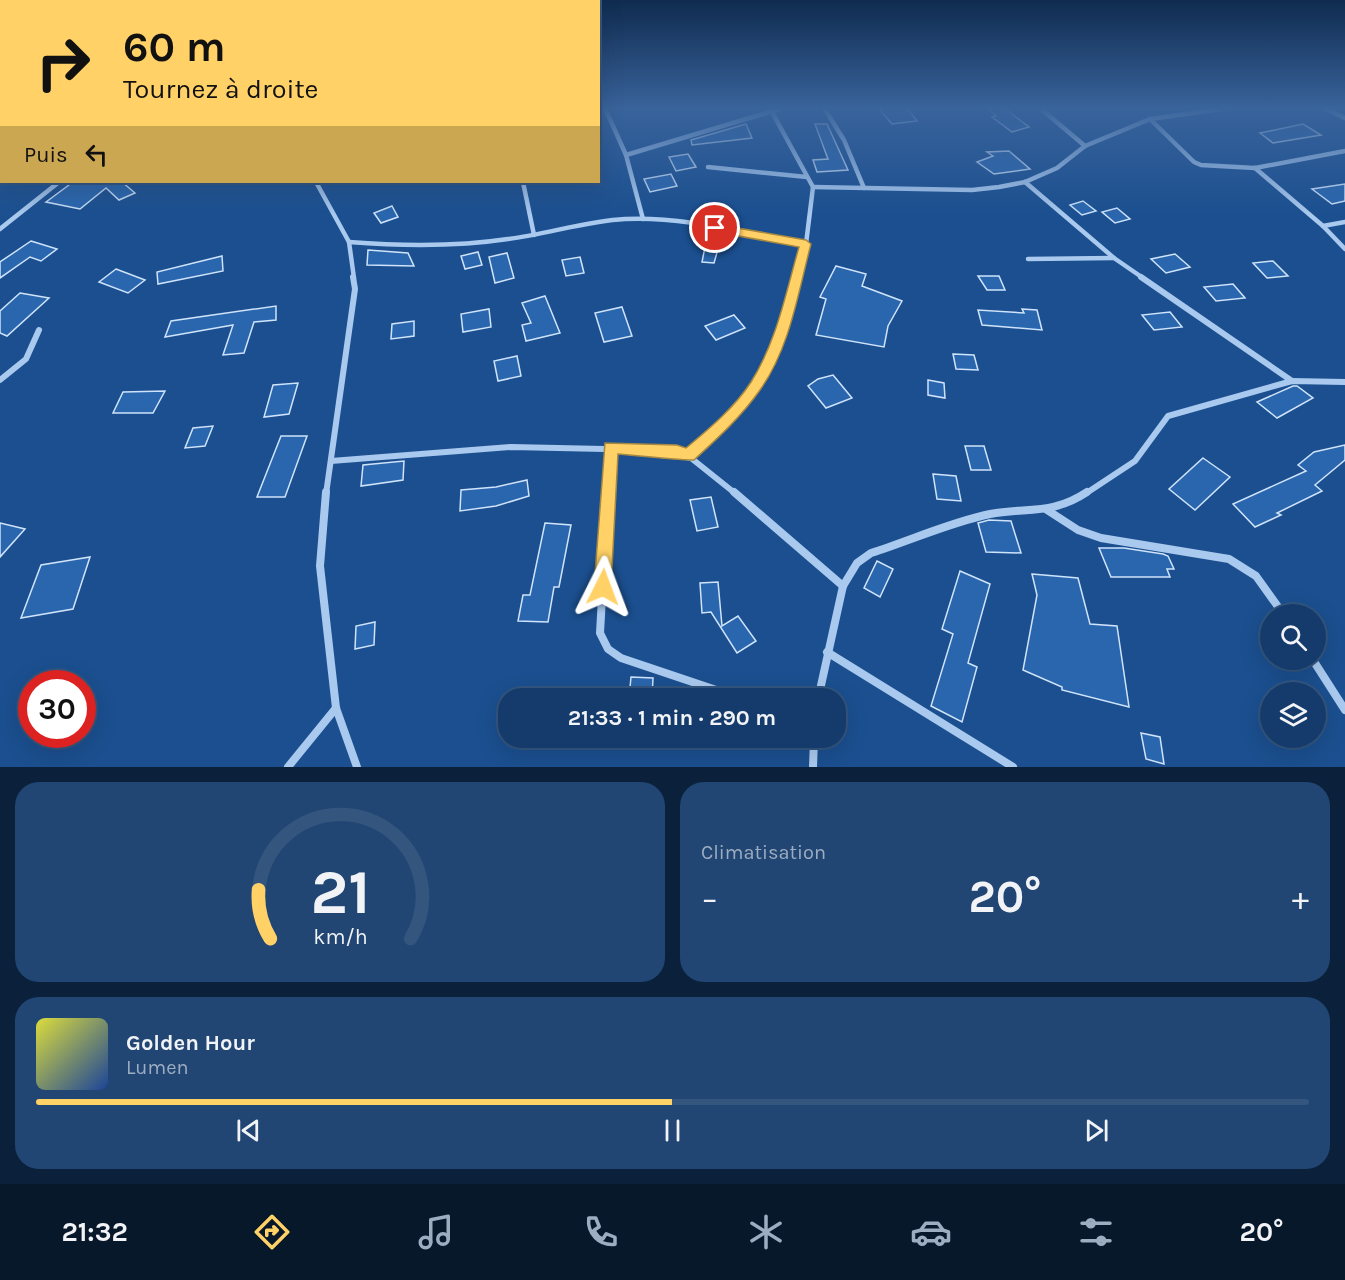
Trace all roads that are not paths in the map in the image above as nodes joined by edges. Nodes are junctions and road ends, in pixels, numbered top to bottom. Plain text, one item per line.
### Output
1 (621, 144) edge
2 (664, 144) edge
3 (789, 144) edge
4 (846, 144) edge
5 (1082, 144) edge
6 (1090, 144) edge
7 (1175, 144) edge
8 (1085, 146) junction
9 (1345, 151) edge
10 (626, 155) junction
11 (708, 167) dead end
12 (1255, 168) junction
13 (807, 177) junction
14 (1025, 182) junction
15 (58, 183) edge
16 (317, 183) edge
17 (523, 183) edge
18 (813, 187) junction
19 (864, 188) junction
20 (643, 219) junction
21 (1345, 222) edge
22 (1323, 226) junction
23 (0, 229) edge
24 (534, 235) junction
25 (349, 242) junction
26 (806, 244) junction
27 (1345, 249) edge
28 (1114, 258) junction
29 (1028, 260) dead end
30 (39, 330) dead end
31 (0, 380) edge
32 (1292, 381) junction
33 (1345, 382) edge
34 (611, 448) junction
35 (689, 455) junction
36 (331, 461) junction
37 (1047, 510) junction
38 (843, 586) junction
39 (1276, 604) edge
40 (827, 652) junction
41 (1319, 670) edge
42 (710, 688) edge
43 (820, 688) edge
44 (336, 708) junction
45 (1345, 710) edge
46 (814, 748) edge
47 (288, 767) edge
48 (357, 767) edge
49 (813, 767) edge
50 (1013, 767) edge

1 - 10 street
2 - 10 street
3 - 13 street
4 - 19 street
5 - 8 street
6 - 8 street
7 - 12 street
8 - 14 street
9 - 12 street
10 - 20 street
11 - 13 street
12 - 22 street
13 - 18 street
14 - 19 street
14 - 28 street
15 - 23 street
16 - 25 street
17 - 24 street
18 - 19 street
18 - 26 street
20 - 24 street
20 - 26 street
21 - 22 street
22 - 27 street
24 - 25 street
25 - 36 street
26 - 35 street
28 - 29 street
28 - 32 street
30 - 31 street
32 - 33 street
32 - 37 street
34 - 35 street
34 - 36 street
34 - 42 street
35 - 38 street
36 - 44 street
37 - 38 street
37 - 39 street
38 - 40 street
40 - 43 street
40 - 50 street
41 - 45 street
44 - 47 street
44 - 48 street
46 - 49 street

